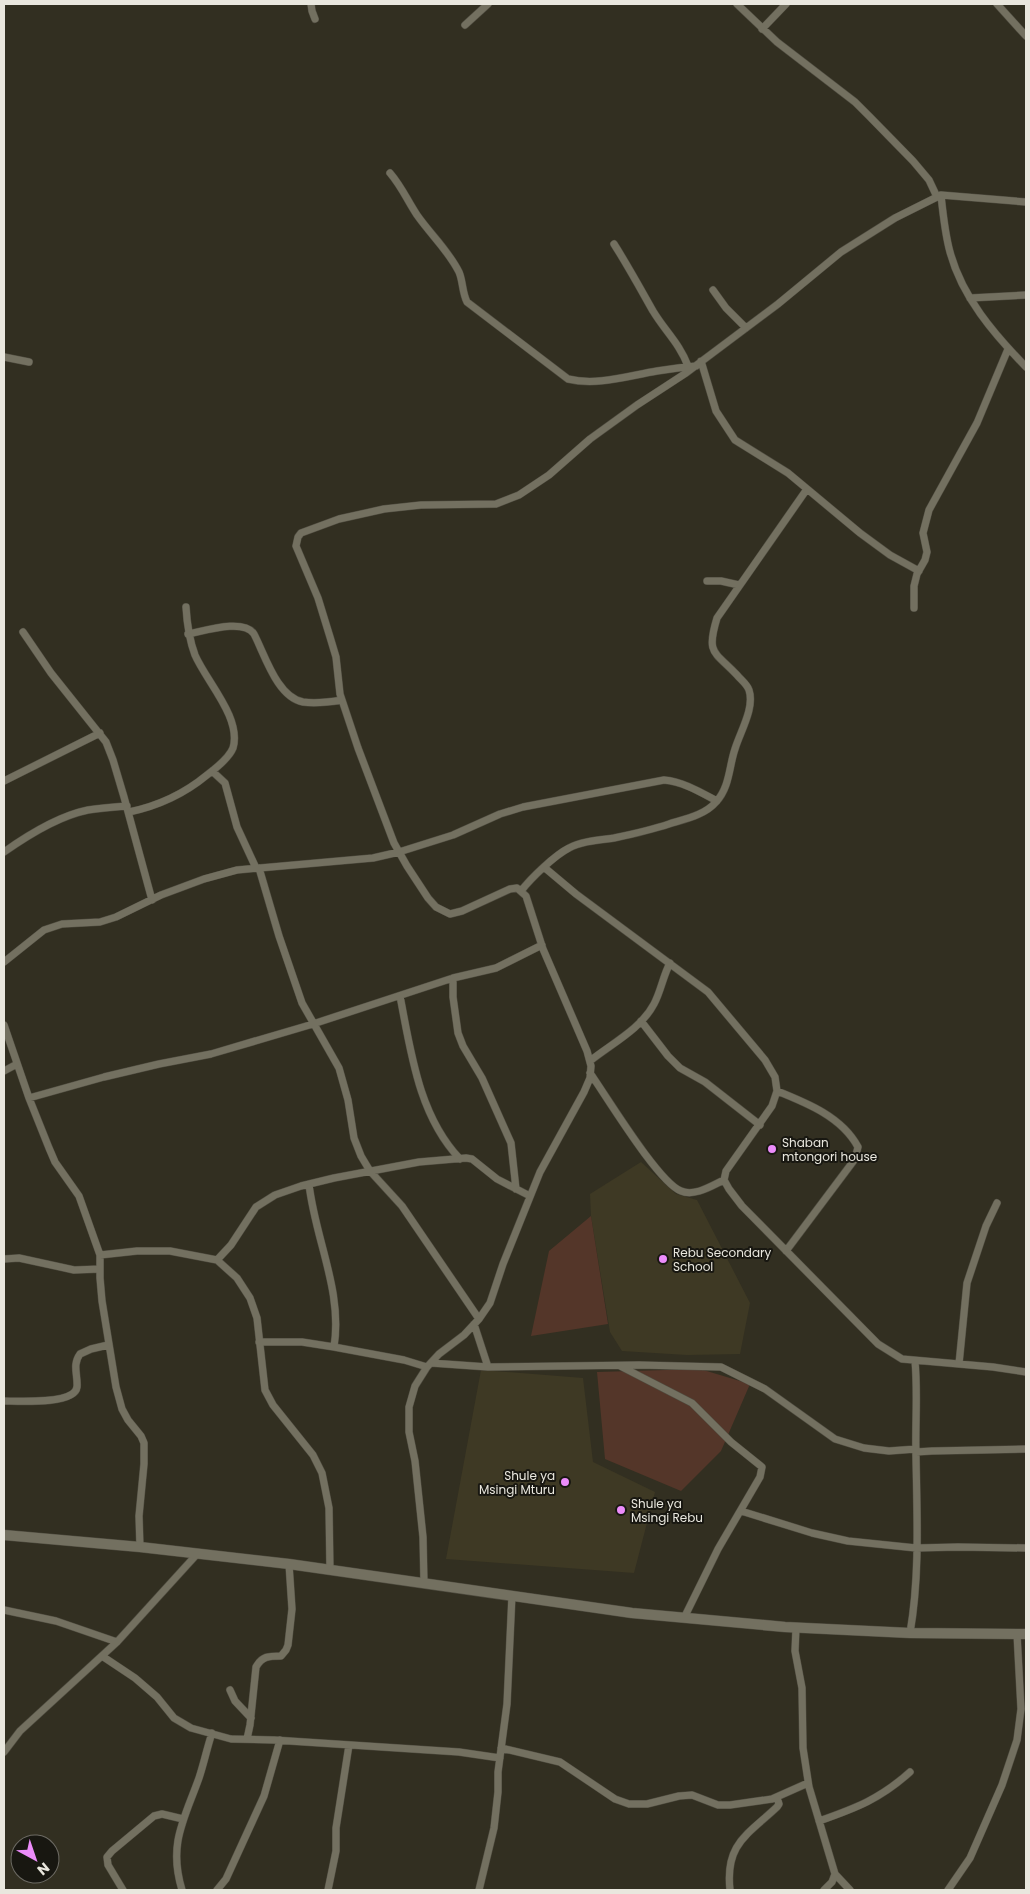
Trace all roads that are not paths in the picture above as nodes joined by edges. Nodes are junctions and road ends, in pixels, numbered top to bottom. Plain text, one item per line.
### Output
1 (311, 4) edge
2 (488, 4) edge
3 (737, 4) edge
4 (786, 4) edge
5 (997, 4) edge
6 (315, 19) dead end
7 (465, 25) dead end
8 (762, 29) junction
9 (1026, 36) edge
10 (390, 173) dead end
11 (939, 196) junction
12 (1026, 202) edge
13 (614, 244) dead end
14 (714, 290) dead end
15 (1026, 295) edge
16 (970, 298) junction
17 (746, 328) junction
18 (1008, 348) junction
19 (4, 357) edge
20 (30, 362) dead end
21 (695, 364) junction
22 (1026, 367) edge
23 (807, 489) junction
24 (919, 571) junction
25 (707, 580) dead end
26 (739, 585) junction
27 (186, 607) dead end
28 (914, 608) dead end
29 (23, 632) dead end
30 (188, 634) junction
31 (342, 700) junction
32 (100, 733) junction
33 (212, 771) junction
34 (4, 780) edge
35 (717, 801) junction
36 (128, 809) junction
37 (4, 852) edge
38 (399, 852) junction
39 (258, 868) junction
40 (544, 868) junction
41 (521, 890) junction
42 (152, 900) junction
43 (542, 945) junction
44 (4, 962) edge
45 (670, 963) junction
46 (453, 978) junction
47 (400, 996) junction
48 (641, 1021) junction
49 (313, 1024) junction
50 (4, 1025) edge
51 (590, 1061) junction
52 (17, 1064) junction
53 (4, 1071) edge
54 (590, 1073) junction
55 (777, 1091) junction
56 (29, 1098) junction
57 (760, 1125) junction
58 (460, 1159) junction
59 (370, 1171) junction
60 (724, 1180) junction
61 (309, 1184) junction
62 (516, 1189) junction
63 (530, 1196) junction
64 (997, 1203) dead end
65 (786, 1251) junction
66 (100, 1255) junction
67 (4, 1259) edge
68 (217, 1260) junction
69 (100, 1269) junction
70 (476, 1322) junction
71 (259, 1342) junction
72 (108, 1345) junction
73 (334, 1347) junction
74 (915, 1362) junction
75 (959, 1364) junction
76 (429, 1365) junction
77 (619, 1366) junction
78 (488, 1367) junction
79 (1026, 1372) edge
80 (4, 1401) edge
81 (1026, 1449) edge
82 (916, 1451) junction
83 (741, 1511) junction
84 (4, 1534) edge
85 (140, 1547) junction
86 (916, 1548) junction
87 (1026, 1548) edge
88 (198, 1553) junction
89 (290, 1564) junction
90 (330, 1570) junction
91 (424, 1583) junction
92 (512, 1596) junction
93 (4, 1610) edge
94 (684, 1618) junction
95 (796, 1628) junction
96 (910, 1633) junction
97 (1022, 1634) edge
98 (118, 1642) junction
99 (102, 1656) junction
100 (230, 1690) dead end
101 (251, 1718) junction
102 (212, 1733) junction
103 (247, 1739) junction
104 (280, 1740) junction
105 (349, 1745) junction
106 (501, 1748) junction
107 (4, 1750) edge
108 (500, 1758) junction
109 (910, 1772) dead end
110 (808, 1783) junction
111 (777, 1797) junction
112 (183, 1819) junction
113 (819, 1820) junction
114 (835, 1874) junction
115 (122, 1890) edge
116 (182, 1890) edge
117 (217, 1890) edge
118 (328, 1890) edge
119 (479, 1890) edge
120 (730, 1890) edge
121 (824, 1890) edge
122 (850, 1890) edge
123 (948, 1890) edge

1 - 6 street
2 - 7 street
3 - 8 street
4 - 8 street
5 - 9 street
8 - 11 street
10 - 21 street
11 - 12 street
11 - 16 street
11 - 17 street
13 - 21 street
14 - 17 street
15 - 16 street
16 - 18 street
17 - 21 street
18 - 22 street
18 - 24 street
19 - 20 street
21 - 23 street
21 - 31 street
23 - 24 street
23 - 26 street
24 - 28 street
25 - 26 street
26 - 35 street
27 - 30 street
29 - 32 street
30 - 31 street
30 - 33 street
31 - 38 street
32 - 34 street
32 - 36 street
33 - 36 street
33 - 39 street
35 - 38 street
35 - 40 street
36 - 37 street
36 - 42 street
38 - 39 street
38 - 41 street
39 - 42 street
39 - 49 street
40 - 41 street
40 - 45 street
41 - 43 street
42 - 44 street
43 - 46 street
43 - 51 street
45 - 48 street
45 - 55 street
46 - 47 street
46 - 62 street
47 - 49 street
47 - 58 street
48 - 51 street
48 - 57 street
49 - 56 street
49 - 59 street
50 - 52 street
51 - 54 street
52 - 53 street
52 - 56 street
54 - 60 street
54 - 63 street
55 - 57 street
55 - 65 street
56 - 66 street
57 - 60 street
58 - 59 street
58 - 62 street
59 - 61 street
59 - 70 street
60 - 65 street
61 - 68 street
61 - 73 street
62 - 63 street
63 - 70 street
64 - 75 street
65 - 74 street
66 - 68 street
66 - 69 street
67 - 69 street
68 - 71 street
69 - 72 street
70 - 76 street
70 - 78 street
71 - 73 street
71 - 90 street
72 - 80 street
72 - 85 street
73 - 76 street
74 - 75 street
74 - 82 street
75 - 79 street
76 - 78 street
76 - 91 street
77 - 78 street
77 - 82 street
77 - 83 street
81 - 82 street
82 - 86 street
83 - 86 street
83 - 94 street
84 - 85 main road
85 - 88 main road
86 - 87 street
86 - 96 street
88 - 89 main road
88 - 98 street
89 - 90 main road
89 - 101 street
90 - 91 main road
91 - 92 main road
92 - 94 main road
92 - 106 street
93 - 98 street
94 - 95 main road
95 - 96 main road
95 - 110 street
96 - 97 main road
97 - 123 street
98 - 99 street
99 - 102 street
99 - 107 street
100 - 101 street
101 - 103 street
102 - 103 street
102 - 112 street
103 - 104 street
104 - 105 street
104 - 117 street
105 - 108 street
105 - 118 street
106 - 108 street
106 - 111 street
108 - 119 street
109 - 113 street
110 - 111 street
110 - 113 street
111 - 120 street
112 - 115 street
112 - 116 street
113 - 114 street
114 - 121 street
114 - 122 street

